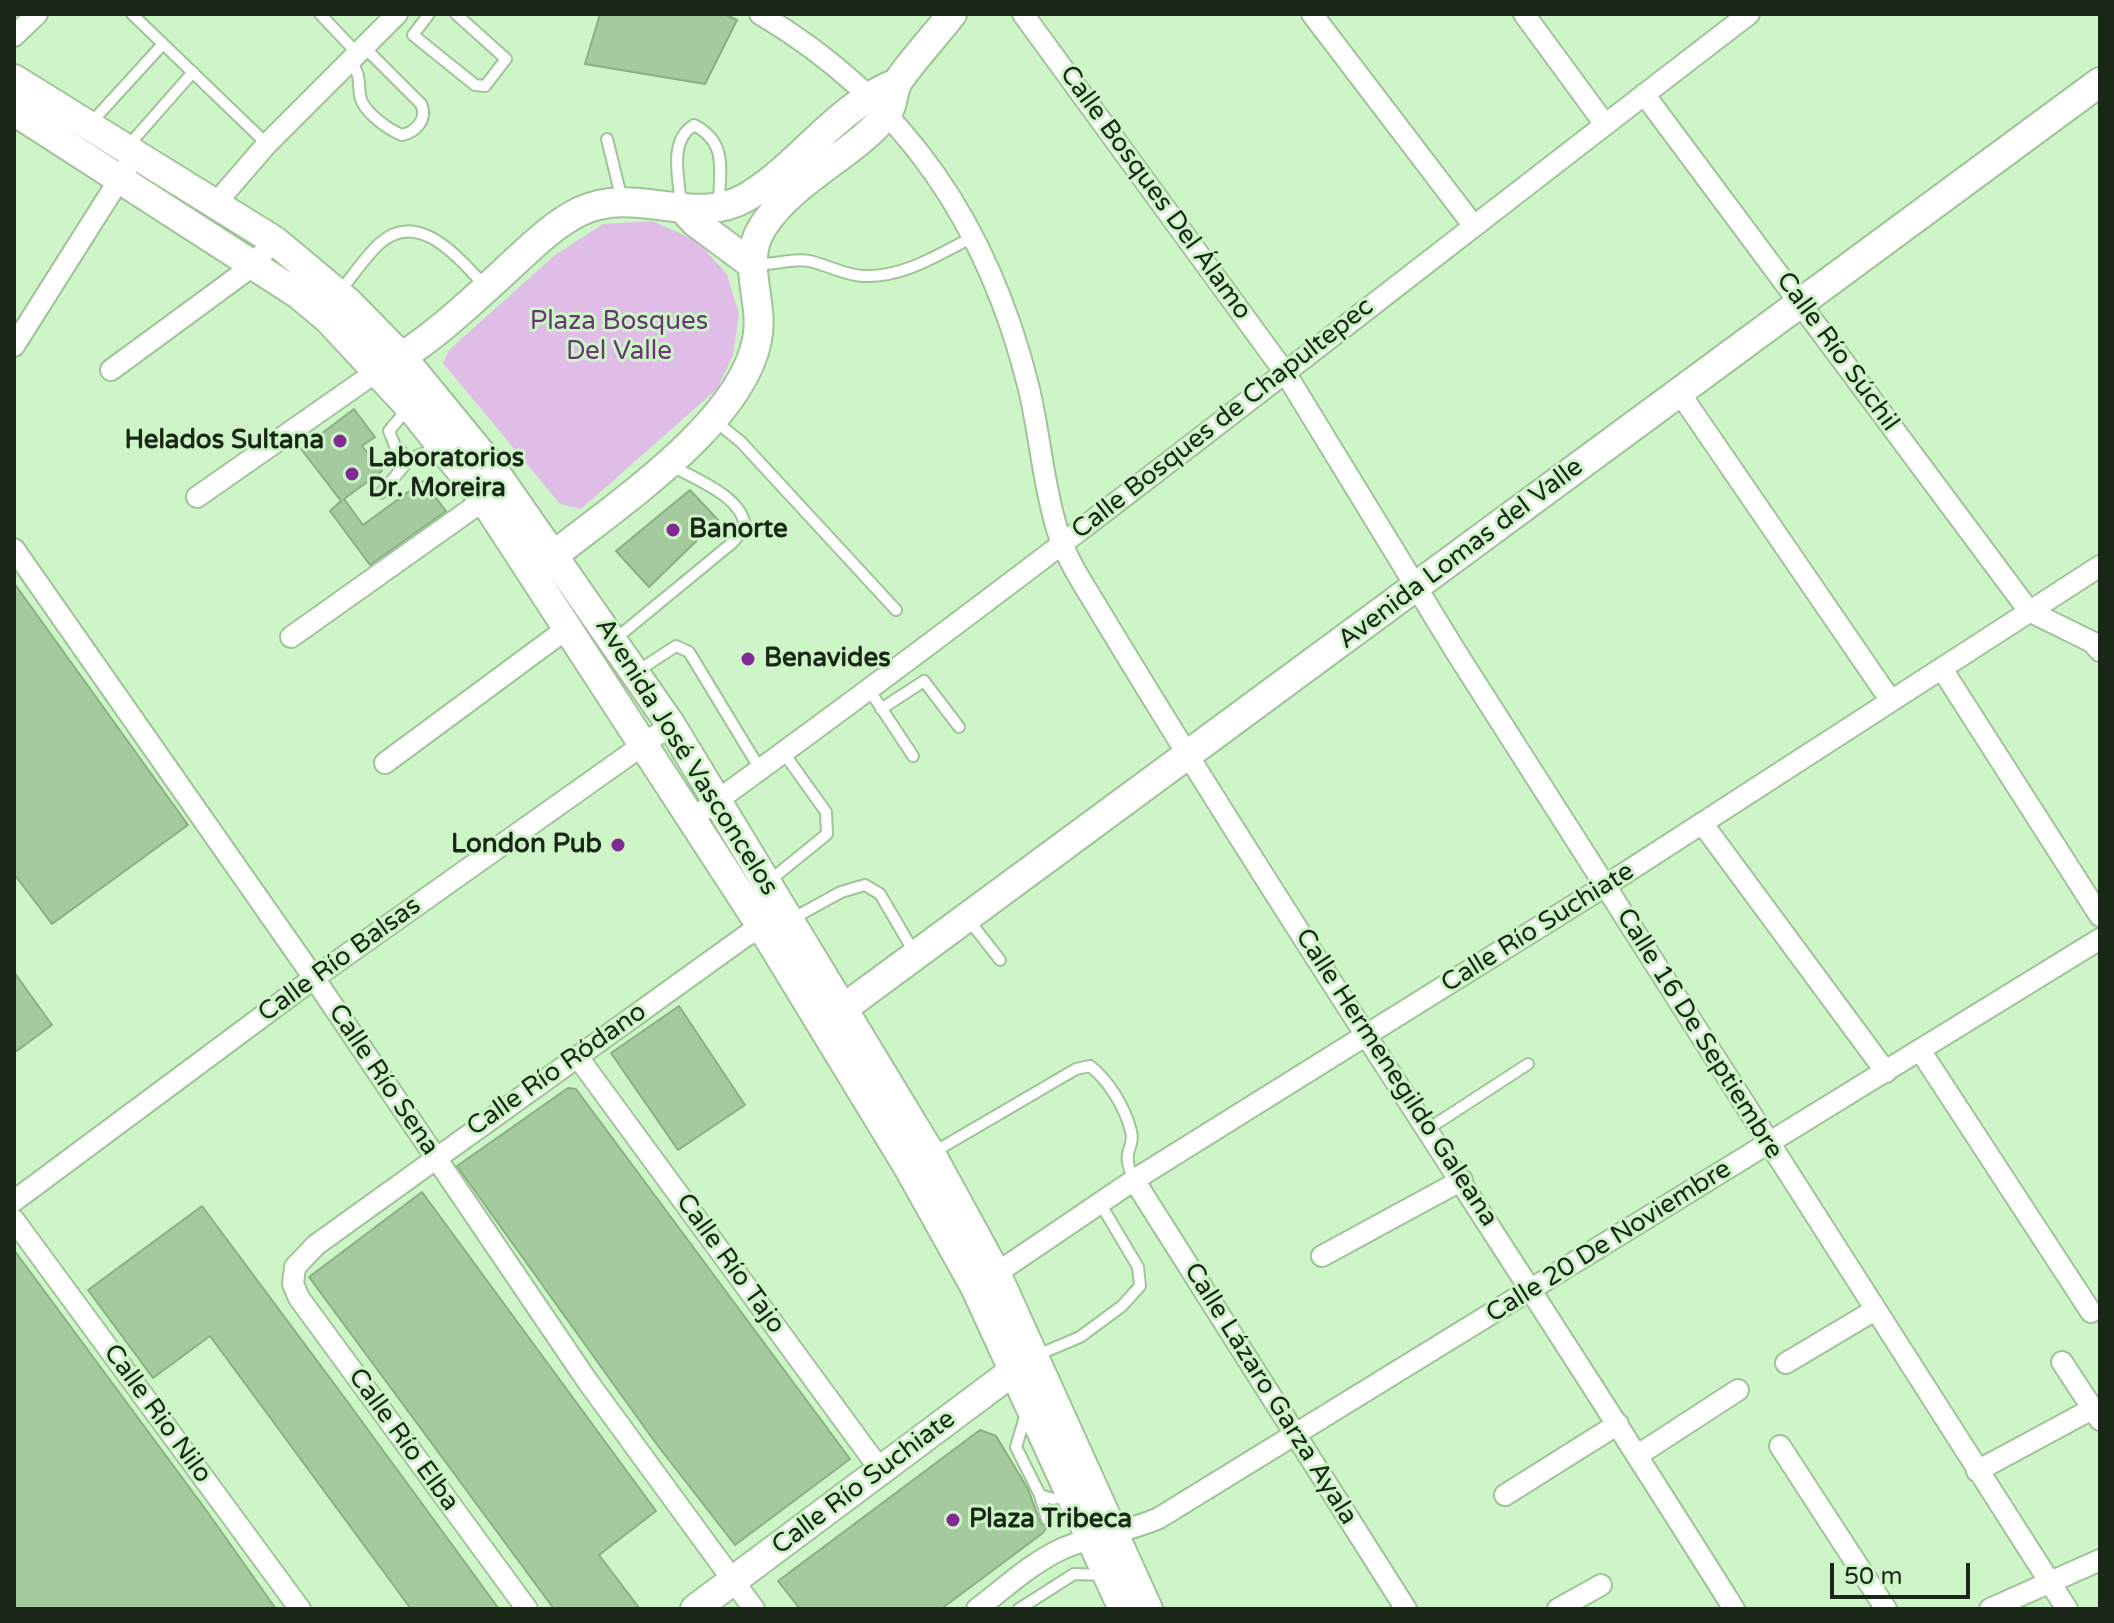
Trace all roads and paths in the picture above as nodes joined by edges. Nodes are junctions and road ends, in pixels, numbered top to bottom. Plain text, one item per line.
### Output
1 (37, 14) edge
2 (132, 14) edge
3 (320, 14) edge
4 (397, 14) edge
5 (429, 14) edge
6 (456, 14) edge
7 (760, 14) edge
8 (952, 14) edge
9 (1023, 14) edge
10 (1312, 14) edge
11 (1524, 14) edge
12 (1747, 15) edge
13 (14, 36) edge
14 (163, 44) junction
15 (357, 53) junction
16 (193, 72) junction
17 (14, 79) edge
18 (2100, 82) edge
19 (1644, 94) junction
20 (878, 103) junction
21 (14, 111) edge
22 (1604, 123) junction
23 (89, 125) junction
24 (607, 139) dead end
25 (267, 144) junction
26 (131, 150) junction
27 (120, 179) junction
28 (622, 200) junction
29 (216, 203) junction
30 (681, 207) junction
31 (719, 208) junction
32 (1473, 225) junction
33 (973, 237) junction
34 (275, 241) junction
35 (255, 263) junction
36 (750, 263) junction
37 (487, 288) junction
38 (338, 293) junction
39 (1802, 303) junction
40 (14, 346) edge
41 (402, 357) junction
42 (111, 370) dead end
43 (376, 372) junction
44 (1286, 374) junction
45 (1679, 392) junction
46 (409, 407) junction
47 (715, 421) junction
48 (441, 446) junction
49 (410, 459) junction
50 (667, 463) junction
51 (381, 493) dead end
52 (197, 497) dead end
53 (484, 500) junction
54 (1062, 543) junction
55 (14, 549) edge
56 (553, 556) junction
57 (2100, 566) edge
58 (1419, 587) junction
59 (896, 610) dead end
60 (2029, 611) junction
61 (569, 627) junction
62 (291, 637) dead end
63 (613, 641) junction
64 (2100, 651) edge
65 (1942, 669) junction
66 (634, 673) junction
67 (868, 688) junction
68 (1891, 701) junction
69 (881, 709) junction
70 (671, 725) junction
71 (959, 727) dead end
72 (645, 744) junction
73 (783, 752) junction
74 (913, 756) dead end
75 (1189, 756) junction
76 (385, 763) dead end
77 (760, 769) junction
78 (716, 801) junction
79 (693, 818) junction
80 (1702, 823) junction
81 (766, 883) junction
82 (1605, 886) junction
83 (2100, 916) edge
84 (968, 919) junction
85 (790, 920) junction
86 (763, 929) junction
87 (2100, 939) edge
88 (917, 957) junction
89 (1000, 960) dead end
90 (314, 978) junction
91 (832, 1017) junction
92 (1367, 1035) junction
93 (1920, 1050) junction
94 (577, 1056) junction
95 (1528, 1064) dead end
96 (1886, 1072) junction
97 (1428, 1129) junction
98 (1769, 1144) junction
99 (435, 1156) junction
100 (919, 1160) junction
101 (1134, 1180) junction
102 (1462, 1180) junction
103 (14, 1201) edge
104 (1100, 1203) junction
105 (14, 1220) edge
106 (1322, 1256) dead end
107 (295, 1267) joint
108 (985, 1280) junction
109 (1532, 1290) junction
110 (1875, 1310) junction
111 (2091, 1312) dead end
112 (2062, 1362) dead end
113 (1023, 1363) junction
114 (1786, 1363) dead end
115 (1738, 1390) dead end
116 (1030, 1405) junction
117 (2096, 1414) edge
118 (1618, 1424) junction
119 (1295, 1436) junction
120 (1780, 1446) dead end
121 (1638, 1455) junction
122 (1977, 1471) junction
123 (882, 1472) junction
124 (1040, 1495) junction
125 (1071, 1495) junction
126 (1505, 1495) dead end
127 (1047, 1519) dead end
128 (1102, 1538) junction
129 (2100, 1560) edge
130 (1107, 1575) junction
131 (734, 1582) junction
132 (2050, 1583) junction
133 (1601, 1585) dead end
134 (985, 1607) edge
135 (300, 1609) edge
136 (527, 1609) edge
137 (695, 1609) edge
138 (754, 1609) edge
139 (1019, 1609) edge
140 (1123, 1609) edge
141 (1148, 1609) edge
142 (1406, 1609) edge
143 (1558, 1609) edge
144 (1734, 1609) edge
145 (1886, 1609) edge
146 (1990, 1609) edge
147 (2067, 1609) edge

1 - 13 street
2 - 14 lane
3 - 15 lane
4 - 15 street
5 - 6 lane
7 - 20 street, Calle Hermenegildo Galeana
8 - 20 main road
9 - 44 street, Calle Bosques Del Álamo
10 - 32 street
11 - 22 street
12 - 19 street, Calle Bosques de Chapultepec
14 - 16 lane
14 - 23 lane
15 - 15 lane
15 - 25 street
16 - 25 lane
16 - 26 lane
17 - 23 main road, Avenida José Vasconcelos
18 - 39 main road, Avenida Lomas del Valle
19 - 22 street, Calle Bosques de Chapultepec
19 - 39 street, Calle Río Súchil
20 - 31 main road
20 - 33 street, Calle Hermenegildo Galeana
20 - 36 main road
21 - 27 main road, Avenida José Vasconcelos
22 - 32 street, Calle Bosques de Chapultepec
23 - 26 main road, Avenida José Vasconcelos
24 - 28 lane
25 - 29 street
26 - 27 street
26 - 29 main road, Avenida José Vasconcelos
27 - 35 main road, Avenida José Vasconcelos
27 - 40 street
28 - 30 main road
28 - 37 main road
29 - 34 main road, Avenida José Vasconcelos
30 - 31 main road
30 - 31 lane
30 - 36 main road
32 - 44 street, Calle Bosques de Chapultepec
33 - 36 lane
33 - 54 street, Calle Hermenegildo Galeana
34 - 35 street
34 - 38 main road, Avenida José Vasconcelos
35 - 42 street
35 - 43 main road, Avenida José Vasconcelos
36 - 47 main road
37 - 38 lane
37 - 41 main road
38 - 41 main road, Avenida José Vasconcelos
39 - 45 main road, Avenida Lomas del Valle
39 - 60 street, Calle Río Súchil
41 - 43 main road
41 - 56 main road, Avenida José Vasconcelos
43 - 46 main road, Avenida José Vasconcelos
43 - 52 street
44 - 54 street, Calle Bosques de Chapultepec
44 - 58 street, Calle 16 De Septiembre
45 - 58 main road, Avenida Lomas del Valle
45 - 68 street
46 - 48 main road, Avenida José Vasconcelos
46 - 49 lane
47 - 50 main road
47 - 59 lane
48 - 49 lane
48 - 53 main road, Avenida José Vasconcelos
49 - 51 lane
50 - 56 main road
50 - 63 lane
53 - 56 main road
53 - 61 main road, Avenida José Vasconcelos
53 - 62 street
54 - 67 street, Calle Bosques de Chapultepec
54 - 75 street, Calle Hermenegildo Galeana
55 - 90 street, Calle Río Sena
56 - 63 main road, Avenida José Vasconcelos
57 - 60 street, Calle Río Suchiate
58 - 75 main road, Avenida Lomas del Valle
58 - 82 street, Calle 16 De Septiembre
60 - 64 street
60 - 65 street, Calle Río Suchiate
61 - 72 main road, Avenida José Vasconcelos
61 - 76 street
63 - 66 main road, Avenida José Vasconcelos
65 - 68 street, Calle Río Suchiate
65 - 83 street
66 - 70 main road, Avenida José Vasconcelos
66 - 77 lane
67 - 69 lane
67 - 73 street, Calle Bosques de Chapultepec
68 - 80 street, Calle Río Suchiate
69 - 71 lane
69 - 74 lane
70 - 72 street, Calle Río Balsas
70 - 78 main road, Avenida José Vasconcelos
72 - 79 main road, Avenida José Vasconcelos
72 - 90 street, Calle Río Balsas
73 - 77 street, Calle Bosques de Chapultepec
73 - 81 lane
75 - 84 main road, Avenida Lomas del Valle
75 - 92 street, Calle Hermenegildo Galeana
77 - 78 street, Calle Bosques de Chapultepec
78 - 79 street, Calle Bosques de Chapultepec
78 - 81 main road, Avenida José Vasconcelos
79 - 86 main road, Avenida José Vasconcelos
80 - 82 street, Calle Río Suchiate
80 - 96 street
81 - 85 main road, Avenida José Vasconcelos
82 - 92 street, Calle Río Suchiate
82 - 98 street, Calle 16 De Septiembre
84 - 88 main road, Avenida Lomas del Valle
84 - 89 lane
85 - 86 street, Calle Río Ródano
85 - 88 lane
85 - 91 main road, Avenida José Vasconcelos
86 - 91 main road, Avenida José Vasconcelos
86 - 94 street, Calle Río Ródano
87 - 93 street, Calle 20 De Noviembre
88 - 91 main road, Avenida Lomas del Valle
90 - 99 street, Calle Río Sena
90 - 103 street, Calle Río Balsas
91 - 100 main road, Avenida José Vasconcelos
92 - 97 street, Calle Hermenegildo Galeana
92 - 101 street, Calle Río Suchiate
93 - 96 street, Calle 20 De Noviembre
93 - 111 street
94 - 99 street, Calle Río Ródano
94 - 123 street, Calle Río Tajo
95 - 97 lane
96 - 98 street, Calle 20 De Noviembre
97 - 102 street, Calle Hermenegildo Galeana
98 - 109 street, Calle 20 De Noviembre
98 - 110 street, Calle 16 De Septiembre
99 - 107 street, Calle Río Ródano
99 - 131 street, Calle Río Sena
100 - 101 lane
100 - 108 main road, Avenida José Vasconcelos
101 - 104 street, Calle Río Suchiate
101 - 119 street, Calle Lázaro Garza Ayala
102 - 106 street
102 - 109 street, Calle Hermenegildo Galeana
104 - 108 street, Calle Río Suchiate
104 - 113 lane
105 - 135 street, Calle Rio Nilo
107 - 136 street, Calle Río Elba
108 - 113 main road, Avenida José Vasconcelos
109 - 118 street, Calle Hermenegildo Galeana
109 - 119 street, Calle 20 De Noviembre
110 - 114 street
110 - 122 street, Calle 16 De Septiembre
112 - 117 street
113 - 116 main road, Avenida José Vasconcelos
113 - 123 main road, Calle Río Suchiate
113 - 128 main road, Avenida José Vasconcelos
115 - 121 street
116 - 124 lane
116 - 125 main road, Avenida José Vasconcelos
117 - 122 street
118 - 121 street, Calle Hermenegildo Galeana
118 - 126 street
119 - 128 street, Calle 20 De Noviembre
119 - 142 street, Calle Lázaro Garza Ayala
120 - 145 street
121 - 144 street, Calle Hermenegildo Galeana
122 - 132 street, Calle 16 De Septiembre
123 - 131 main road, Calle Río Suchiate
124 - 125 lane
124 - 127 lane
125 - 128 main road, Avenida José Vasconcelos
128 - 130 main road, Avenida José Vasconcelos
128 - 134 street, Calle 20 De Noviembre
128 - 141 main road, Avenida José Vasconcelos
129 - 132 street
130 - 139 lane
130 - 140 main road, Avenida José Vasconcelos
131 - 137 main road, Calle Río Suchiate
131 - 138 street, Calle Río Sena
132 - 146 street
132 - 147 street, Calle 16 De Septiembre
133 - 143 street

